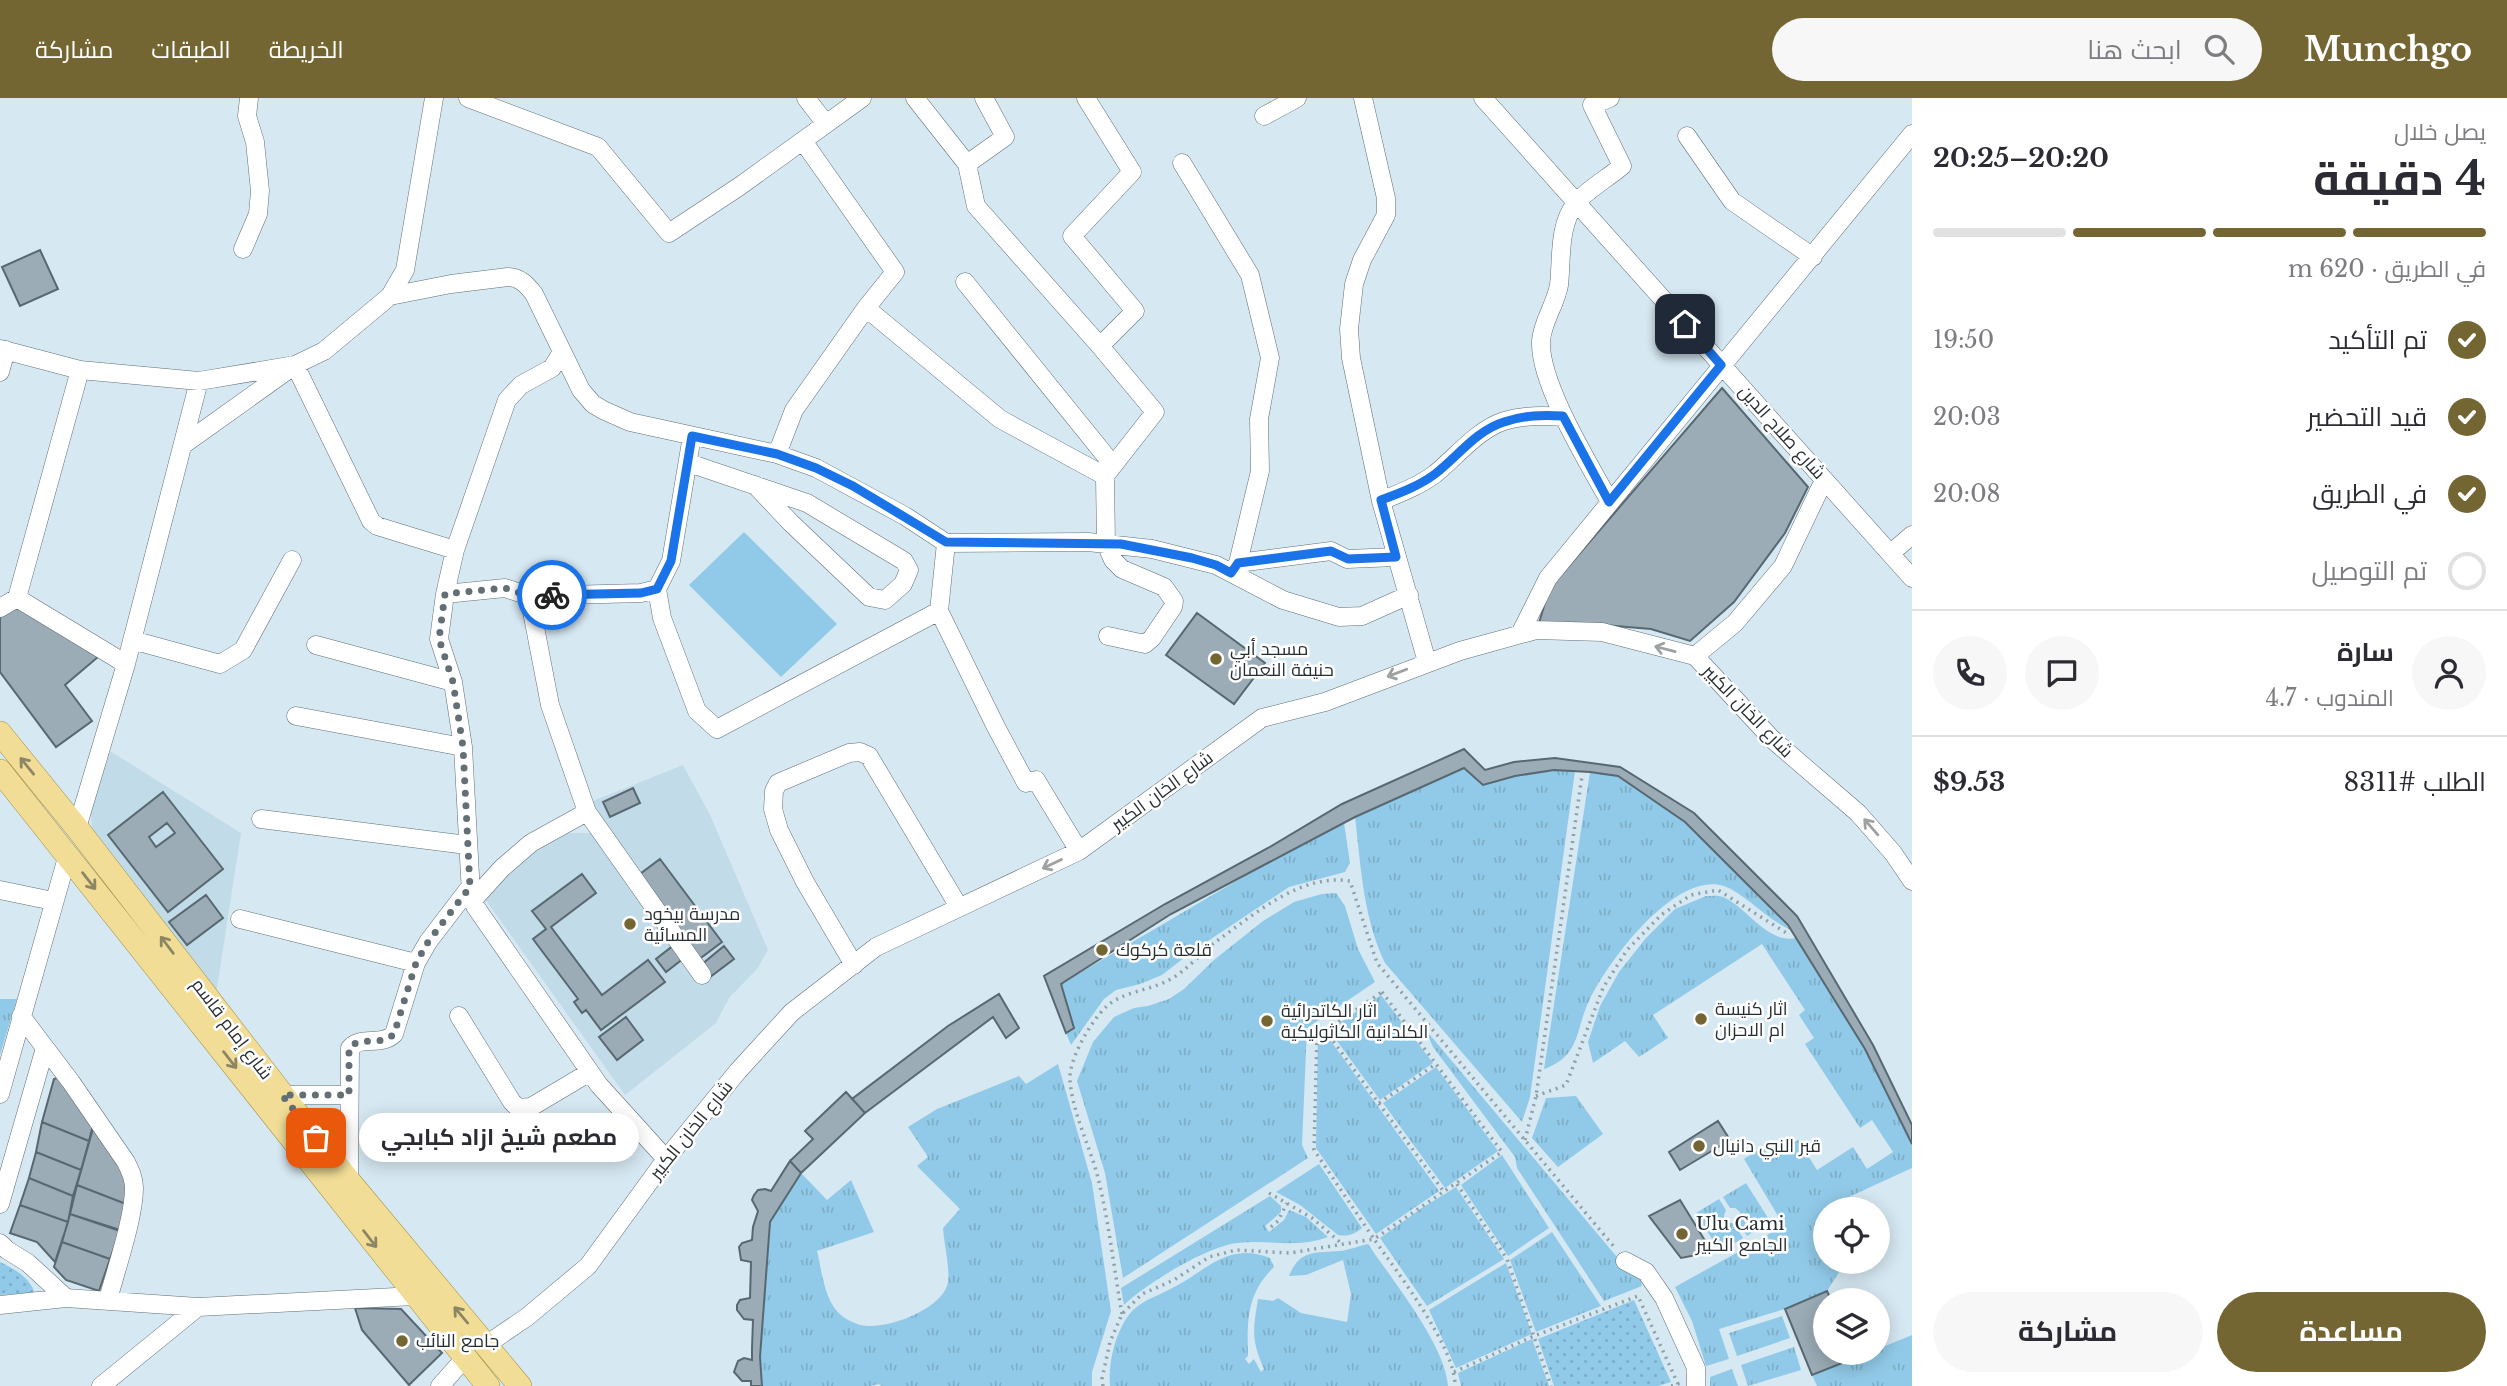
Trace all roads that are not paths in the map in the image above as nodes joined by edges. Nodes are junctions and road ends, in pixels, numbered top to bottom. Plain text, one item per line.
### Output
1 (249, 98) edge
2 (468, 98) edge
3 (806, 98) edge
4 (862, 98) edge
5 (915, 98) edge
6 (984, 98) edge
7 (1086, 98) edge
8 (1297, 98) edge
9 (1363, 98) edge
10 (1483, 98) edge
11 (1610, 98) edge
12 (431, 99) edge
13 (1591, 101) edge
14 (1264, 116) dead end
15 (826, 124) junction
16 (1912, 134) edge
17 (1687, 136) dead end
18 (803, 141) junction
19 (1182, 163) dead end
20 (967, 164) junction
21 (1576, 202) junction
22 (243, 249) dead end
23 (1814, 257) junction
24 (965, 282) dead end
25 (390, 296) junction
26 (866, 308) junction
27 (1100, 346) junction
28 (3, 349) edge
29 (562, 352) junction
30 (295, 365) junction
31 (1721, 365) junction
32 (80, 370) junction
33 (0, 372) edge
34 (200, 381) junction
35 (1563, 416) junction
36 (692, 436) junction
37 (183, 445) junction
38 (777, 454) junction
39 (689, 463) junction
40 (1109, 471) junction
41 (1824, 480) junction
42 (755, 485) junction
43 (1381, 500) junction
44 (1609, 502) junction
45 (1912, 535) edge
46 (946, 542) junction
47 (1106, 544) junction
48 (455, 550) junction
49 (1891, 554) junction
50 (1396, 557) junction
51 (292, 560) dead end
52 (1235, 568) junction
53 (1912, 579) edge
54 (657, 589) junction
55 (445, 594) junction
56 (1409, 595) junction
57 (529, 596) junction
58 (17, 598) junction
59 (0, 608) edge
60 (939, 611) junction
61 (1520, 634) junction
62 (1108, 636) dead end
63 (132, 640) junction
64 (316, 645) dead end
65 (1695, 656) junction
66 (1427, 662) junction
67 (127, 664) junction
68 (453, 682) junction
69 (296, 716) dead end
70 (0, 733) edge
71 (463, 747) junction
72 (0, 771) edge
73 (587, 812) junction
74 (261, 819) dead end
75 (78, 828) junction
76 (467, 845) junction
77 (1079, 851) junction
78 (68, 854) junction
79 (1912, 881) edge
80 (0, 890) edge
81 (471, 894) junction
82 (53, 901) junction
83 (959, 908) junction
84 (240, 919) dead end
85 (416, 963) junction
86 (854, 965) junction
87 (702, 975) dead end
88 (22, 1016) junction
89 (459, 1016) dead end
90 (45, 1048) junction
91 (590, 1072) junction
92 (0, 1094) edge
93 (282, 1095) junction
94 (349, 1095) junction
95 (666, 1160) junction
96 (349, 1181) junction
97 (0, 1204) edge
98 (0, 1242) edge
99 (1625, 1261) road end
100 (415, 1296) junction
101 (66, 1298) junction
102 (108, 1300) junction
103 (0, 1305) edge
104 (198, 1307) junction
105 (486, 1345) junction
106 (465, 1358) junction
107 (102, 1386) edge
108 (440, 1386) edge
109 (488, 1386) edge
110 (520, 1386) edge
111 (1696, 1386) edge

1 - 22 street
2 - 18 street
3 - 15 street
4 - 15 street
5 - 20 street
6 - 20 street
7 - 27 street
8 - 14 street
9 - 43 street
10 - 21 street, شارع صلاح الدين
11 - 13 street
12 - 25 street
13 - 21 street
15 - 18 street
16 - 23 street
17 - 23 street
18 - 26 street
19 - 52 street
20 - 27 street
21 - 31 street, شارع صلاح الدين
21 - 35 street
23 - 31 street
24 - 40 street
25 - 29 street
25 - 30 street
26 - 38 street
26 - 40 street
27 - 40 street
28 - 32 street
28 - 33 street
29 - 36 street
29 - 48 street
30 - 34 street
30 - 37 street
30 - 48 street
31 - 41 street, شارع صلاح الدين
31 - 44 street
32 - 34 street
32 - 58 street
34 - 37 street
35 - 43 street
35 - 44 street
36 - 38 street
36 - 39 street
37 - 63 street
38 - 46 street
39 - 42 street
39 - 54 street
40 - 47 street
41 - 49 street, شارع صلاح الدين
41 - 65 street
42 - 42 street
43 - 50 street
44 - 61 street
45 - 49 street
46 - 47 street
46 - 60 street
47 - 52 street
47 - 62 street
48 - 55 street
49 - 53 street, شارع صلاح الدين
50 - 52 street
50 - 56 street
51 - 63 street
52 - 56 street
54 - 57 street
54 - 60 street
55 - 57 street
55 - 68 street
56 - 66 street
57 - 73 street
58 - 59 street
58 - 67 street
60 - 77 street
65 -> 61 street, شارع الخان الكبير
61 - 66 street, شارع الخان الكبير
63 - 67 street
64 - 68 street
79 -> 65 street, شارع الخان الكبير
66 -> 77 street, شارع الخان الكبير
67 - 75 street
68 - 71 street
69 - 71 street
75 -> 70 main road, شارع إمام قاسم
71 - 76 street
72 - 78 main road, شارع إمام قاسم
73 - 81 street
73 - 87 street
74 - 76 street
75 - 78 main road
93 -> 75 main road, شارع إمام قاسم
76 - 81 street
77 -> 83 street, شارع الخان الكبير
78 - 82 street
78 -> 100 main road, شارع إمام قاسم
80 - 82 street
81 - 85 street
81 - 91 street
82 - 88 street
83 - 86 street, شارع الخان الكبير
83 - 86 street
84 - 85 street
85 - 94 street
86 - 95 street, شارع الخان الكبير
88 - 90 street
88 - 92 street
89 - 91 street
90 - 97 street
90 - 102 street
91 - 95 street
93 - 94 street
93 - 96 main road, شارع إمام قاسم
94 - 96 street
95 - 105 street, شارع الخان الكبير
105 -> 96 main road, شارع إمام قاسم
98 - 101 street
99 - 111 street
100 - 104 street
100 - 106 main road, شارع إمام قاسم
101 - 102 street
101 - 103 street
102 - 104 street
104 - 107 street
105 - 110 main road, شارع إمام قاسم
106 - 108 street
106 - 109 main road, شارع إمام قاسم

